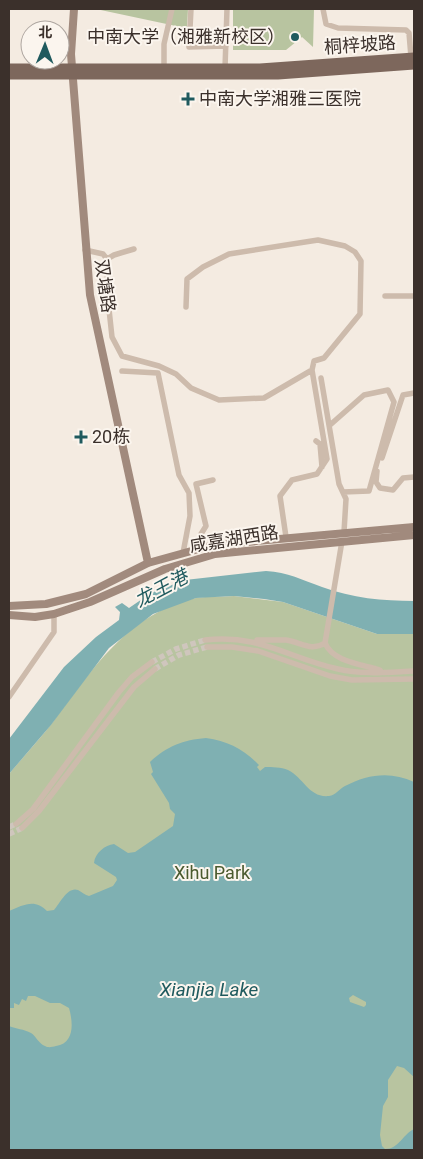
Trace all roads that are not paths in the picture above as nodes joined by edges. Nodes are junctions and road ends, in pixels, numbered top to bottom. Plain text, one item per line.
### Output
1 (74, 9) edge
2 (172, 9) edge
3 (191, 9) edge
4 (227, 9) edge
5 (323, 9) edge
6 (412, 32) edge
7 (226, 46) junction
8 (413, 60) edge
9 (9, 68) edge
10 (164, 68) junction
11 (225, 68) junction
12 (72, 72) junction
13 (9, 75) edge
14 (85, 250) junction
15 (134, 250) dead end
16 (107, 259) junction
17 (385, 296) dead end
18 (414, 296) edge
19 (186, 307) dead end
20 (312, 370) junction
21 (122, 371) dead end
22 (321, 378) dead end
23 (414, 393) edge
24 (330, 425) junction
25 (316, 441) dead end
26 (322, 470) junction
27 (414, 477) edge
28 (213, 480) dead end
29 (343, 492) junction
30 (414, 527) edge
31 (344, 532) junction
32 (414, 535) edge
33 (286, 537) junction
34 (342, 541) junction
35 (205, 547) junction
36 (183, 553) junction
37 (148, 563) junction
38 (9, 606) edge
39 (54, 614) junction
40 (9, 615) edge
41 (205, 640) tunnel mouth
42 (250, 640) junction
43 (325, 643) junction
44 (207, 647) tunnel mouth
45 (152, 662) tunnel mouth
46 (155, 669) tunnel mouth
47 (414, 671) edge
48 (387, 672) junction
49 (414, 679) edge
50 (9, 697) edge
51 (16, 824) tunnel mouth
52 (22, 828) tunnel mouth

1 - 12 main road, 双塘路
2 - 10 street
3 - 7 street
4 - 7 street
5 - 6 street
6 - 8 street
7 - 11 street
8 - 11 main road, 桐梓坡路
8 - 12 main road, 桐梓坡路
9 - 12 main road, 桐梓坡路
10 - 11 main road, 桐梓坡路
10 - 12 main road, 桐梓坡路
12 - 13 main road, 桐梓坡路
12 - 14 main road, 双塘路
14 - 16 street
14 - 37 main road, 双塘路
15 - 16 street
16 - 20 street
17 - 18 street
19 - 20 street
20 - 26 street
21 - 36 street
22 - 24 street
23 - 27 street
24 - 29 street
24 - 29 street
25 - 26 street
26 - 33 street
28 - 35 street
29 - 31 street
30 - 31 main road, 咸嘉湖西路
31 - 33 main road, 咸嘉湖西路
32 - 34 main road, 咸嘉湖西路
33 - 35 main road, 咸嘉湖西路
34 - 39 main road, 咸嘉湖西路
34 - 43 street
35 - 36 main road, 咸嘉湖西路
36 - 37 main road, 咸嘉湖西路
37 - 38 main road, 咸嘉湖西路
39 - 40 main road, 咸嘉湖西路
39 - 50 street
41 - 42 street
42 - 43 street
42 - 48 street
43 - 48 street
44 - 49 street
45 - 51 street
46 - 52 street
47 - 48 street

